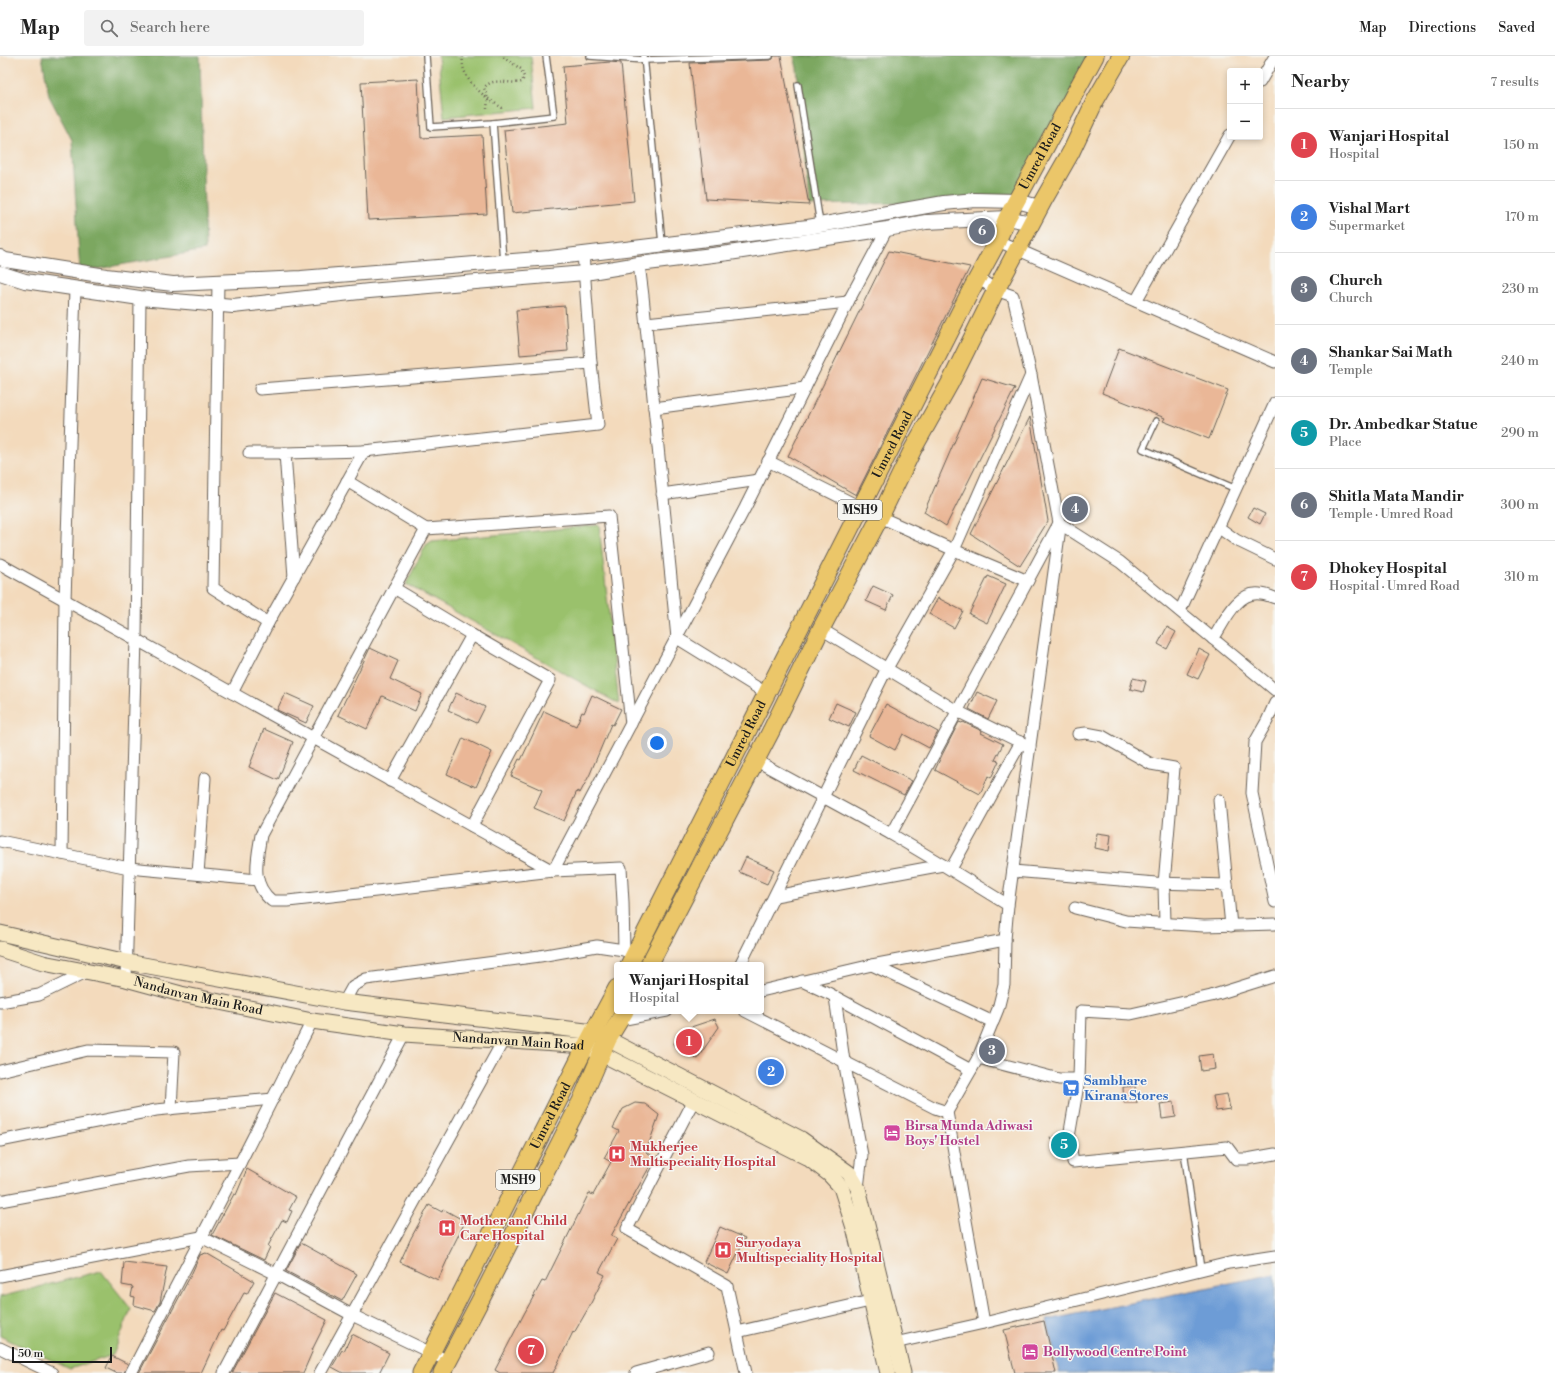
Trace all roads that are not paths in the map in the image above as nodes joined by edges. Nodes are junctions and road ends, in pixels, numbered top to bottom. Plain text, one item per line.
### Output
1 (426, 56) edge
2 (546, 56) edge
3 (590, 56) edge
4 (770, 56) edge
5 (1095, 56) edge
6 (1120, 56) edge
7 (1275, 56) edge
8 (644, 58) edge
9 (1086, 72) junction
10 (1263, 77) edge
11 (1106, 81) junction
12 (798, 85) dead end
13 (493, 123) junction
14 (1227, 140) edge
15 (1017, 202) junction
16 (1040, 207) junction
17 (1007, 218) junction
18 (1032, 223) junction
19 (820, 224) junction
20 (887, 229) junction
21 (998, 241) junction
22 (662, 243) junction
23 (1018, 250) junction
24 (583, 253) junction
25 (0, 257) edge
26 (503, 261) junction
27 (639, 264) junction
28 (0, 273) edge
29 (585, 273) junction
30 (978, 278) junction
31 (0, 282) edge
32 (218, 282) junction
33 (75, 289) junction
34 (996, 290) junction
35 (140, 298) junction
36 (848, 302) junction
37 (1136, 302) junction
38 (217, 305) junction
39 (646, 324) junction
40 (941, 349) junction
41 (961, 360) junction
42 (1275, 362) edge
43 (591, 363) junction
44 (1031, 375) junction
45 (805, 388) junction
46 (260, 389) dead end
47 (1275, 403) edge
48 (654, 408) junction
49 (1156, 422) dead end
50 (364, 451) junction
51 (249, 453) dead end
52 (285, 454) junction
53 (768, 461) junction
54 (760, 480) junction
55 (347, 481) junction
56 (1236, 489) junction
57 (662, 494) junction
58 (861, 508) junction
59 (880, 517) junction
60 (1059, 523) junction
61 (1218, 527) junction
62 (426, 529) junction
63 (954, 550) junction
64 (1275, 559) edge
65 (0, 564) edge
66 (294, 577) junction
67 (1028, 581) junction
68 (394, 588) junction
69 (1275, 598) edge
70 (65, 600) junction
71 (1180, 611) junction
72 (268, 623) junction
73 (821, 629) junction
74 (472, 635) junction
75 (136, 638) junction
76 (677, 638) junction
77 (1213, 639) junction
78 (886, 670) junction
79 (1275, 690) edge
80 (232, 693) junction
81 (766, 693) junction
82 (1275, 703) edge
83 (957, 711) junction
84 (631, 724) junction
85 (1078, 734) dead end
86 (313, 739) junction
87 (1026, 745) junction
88 (755, 760) junction
89 (204, 778) dead end
90 (390, 781) junction
91 (823, 797) junction
92 (1219, 800) dead end
93 (472, 826) junction
94 (891, 834) junction
95 (0, 841) edge
96 (62, 854) junction
97 (947, 867) junction
98 (129, 868) junction
99 (553, 871) junction
100 (1013, 871) junction
101 (198, 874) junction
102 (258, 880) junction
103 (1164, 884) junction
104 (1227, 885) junction
105 (775, 896) junction
106 (1275, 902) edge
107 (1008, 905) junction
108 (1075, 908) dead end
109 (1164, 923) junction
110 (1275, 924) edge
111 (1230, 926) junction
112 (0, 933) edge
113 (1005, 940) junction
114 (0, 949) edge
115 (629, 957) edge
116 (127, 962) junction
117 (644, 962) edge
118 (651, 962) edge
119 (742, 962) edge
120 (872, 965) junction
121 (88, 971) junction
122 (1275, 976) edge
123 (126, 979) junction
124 (802, 981) junction
125 (764, 990) edge
126 (614, 994) edge
127 (835, 997) junction
128 (0, 1002) edge
129 (344, 1002) junction
130 (605, 1012) junction
131 (640, 1014) edge
132 (751, 1014) edge
133 (622, 1016) edge
134 (312, 1021) junction
135 (993, 1022) junction
136 (404, 1034) junction
137 (503, 1042) junction
138 (598, 1043) junction
139 (978, 1058) junction
140 (844, 1061) junction
141 (971, 1070) junction
142 (0, 1071) edge
143 (1079, 1079) junction
144 (273, 1099) junction
145 (694, 1100) junction
146 (171, 1109) junction
147 (946, 1112) junction
148 (0, 1141) edge
149 (1184, 1151) junction
150 (1275, 1154) edge
151 (240, 1163) junction
152 (858, 1188) junction
153 (0, 1201) edge
154 (201, 1238) junction
155 (1275, 1256) edge
156 (1201, 1270) junction
157 (276, 1274) junction
158 (0, 1276) edge
159 (870, 1301) junction
160 (352, 1315) junction
161 (984, 1323) junction
162 (737, 1332) junction
163 (889, 1344) junction
164 (0, 1348) edge
165 (709, 1352) dead end
166 (431, 1353) junction
167 (445, 1367) edge
168 (52, 1373) edge
169 (131, 1373) edge
170 (224, 1373) edge
171 (320, 1373) edge
172 (420, 1373) edge
173 (636, 1373) edge
174 (746, 1373) edge
175 (888, 1373) edge
176 (904, 1373) edge

1 - 13 lane
2 - 13 lane
3 - 8 lane
4 - 8 lane
5 - 9 main road, Umred Road / MSH9
6 - 11 main road
7 - 10 street
8 - 22 lane
9 - 11 main road
9 - 15 main road, Umred Road / MSH9
11 - 16 main road
12 - 19 lane
13 - 26 lane
14 - 37 street
15 - 16 street
15 - 17 main road, Umred Road / MSH9
15 - 19 street
16 - 18 main road
17 - 18 street
17 - 20 street
17 - 21 main road, Umred Road / MSH9
18 - 23 main road
19 - 22 street
20 - 27 street
20 - 36 street
21 - 23 street
21 - 30 main road, Umred Road / MSH9
22 - 24 street
23 - 34 main road
23 - 37 street
24 - 26 street
24 - 29 street
25 - 32 street
26 - 32 street
27 - 29 street
27 - 39 street
28 - 31 street
28 - 33 street
29 - 38 street
29 - 43 street
30 - 34 street
30 - 40 main road, Umred Road / MSH9
32 - 38 street
33 - 35 street
33 - 70 street
34 - 41 main road
34 - 44 street
35 - 38 street
35 - 75 street
36 - 39 street
36 - 45 street
37 - 42 street
38 - 72 street
39 - 48 street
40 - 41 main road
40 - 58 main road, Umred Road / MSH9
41 - 59 main road
43 - 46 street
43 - 50 street
44 - 60 street
44 - 63 street
45 - 48 street
45 - 53 street
47 - 56 street
48 - 57 street
49 - 56 lane
50 - 52 street
50 - 55 street
51 - 52 street
52 - 66 street
53 - 54 street
53 - 58 street
54 - 57 street
54 - 76 street
55 - 62 street
55 - 66 street
56 - 61 street
57 - 76 street
58 - 59 street
58 - 81 main road, Umred Road / MSH9
59 - 63 street
59 - 73 main road
60 - 67 street
60 - 71 street
60 - 87 street
61 - 64 street
61 - 71 street
62 - 68 street
62 - 84 street
63 - 67 street
63 - 78 street
65 - 70 street
66 - 72 street
67 - 83 street
68 - 74 street
68 - 86 street
69 - 77 street
70 - 75 street
70 - 96 street
71 - 77 street
72 - 80 street
73 - 78 street
73 - 88 main road
74 - 90 street
74 - 93 street
75 - 80 street
75 - 98 street
76 - 81 street
76 - 84 street
77 - 79 street
78 - 83 street
78 - 91 street
80 - 86 street
81 - 115 main road, Umred Road / MSH9
82 - 106 street
83 - 87 street
83 - 94 street
84 - 99 street
85 - 103 street
86 - 90 street
86 - 102 street
87 - 97 street
87 - 100 street
88 - 91 street
88 - 118 main road
89 - 101 street
90 - 93 street
91 - 94 street
91 - 105 street
92 - 104 street
93 - 99 street
94 - 97 street
95 - 96 street
96 - 98 street
97 - 105 street
97 - 107 street
98 - 101 street
98 - 116 street
99 - 102 street
99 - 115 street
100 - 103 street
100 - 107 street
101 - 102 street
103 - 104 street
103 - 109 street
104 - 111 street
105 - 119 street
107 - 113 street
108 - 109 street
109 - 111 street
110 - 111 street
112 - 116 main road
113 - 120 street
113 - 135 street
114 - 121 main road, Nandanvan Main Road
115 - 117 street
115 - 129 street
116 - 123 street
116 - 129 main road
120 - 124 street
120 - 135 street
121 - 123 main road, Nandanvan Main Road
121 - 128 street
122 - 143 street
123 - 134 main road, Nandanvan Main Road
124 - 125 street
124 - 127 street
126 - 130 main road, Umred Road / MSH9
127 - 140 street
127 - 141 street
129 - 138 main road
130 - 133 street
130 - 138 main road, Umred Road / MSH9
131 - 133 street
132 - 140 street
133 - 138 main road
134 - 136 main road, Nandanvan Main Road
134 - 144 street
135 - 139 street
136 - 137 main road, Nandanvan Main Road
136 - 157 street
137 - 138 main road, Nandanvan Main Road
137 - 160 street
138 - 145 main road, Nandanvan Main Road
138 - 152 main road
138 - 166 main road, Umred Road / MSH9
138 - 167 main road
139 - 141 street
139 - 143 street
140 - 147 street
140 - 152 street
141 - 147 street
142 - 146 street
143 - 149 street
144 - 146 street
144 - 151 street
145 - 159 main road, Nandanvan Main Road
145 - 162 street
146 - 148 street
147 - 161 street
149 - 150 street
149 - 156 lane
151 - 153 street
151 - 154 street
152 - 163 main road
154 - 157 street
154 - 158 street
154 - 169 street
155 - 156 street
156 - 161 street
157 - 160 street
157 - 170 street
159 - 162 street
159 - 163 main road, Nandanvan Main Road
160 - 166 street
160 - 171 street
161 - 163 street
162 - 174 street
163 - 175 main road, Nandanvan Main Road
163 - 176 main road
164 - 168 street
165 - 173 street
166 - 167 street
166 - 172 main road, Umred Road / MSH9

